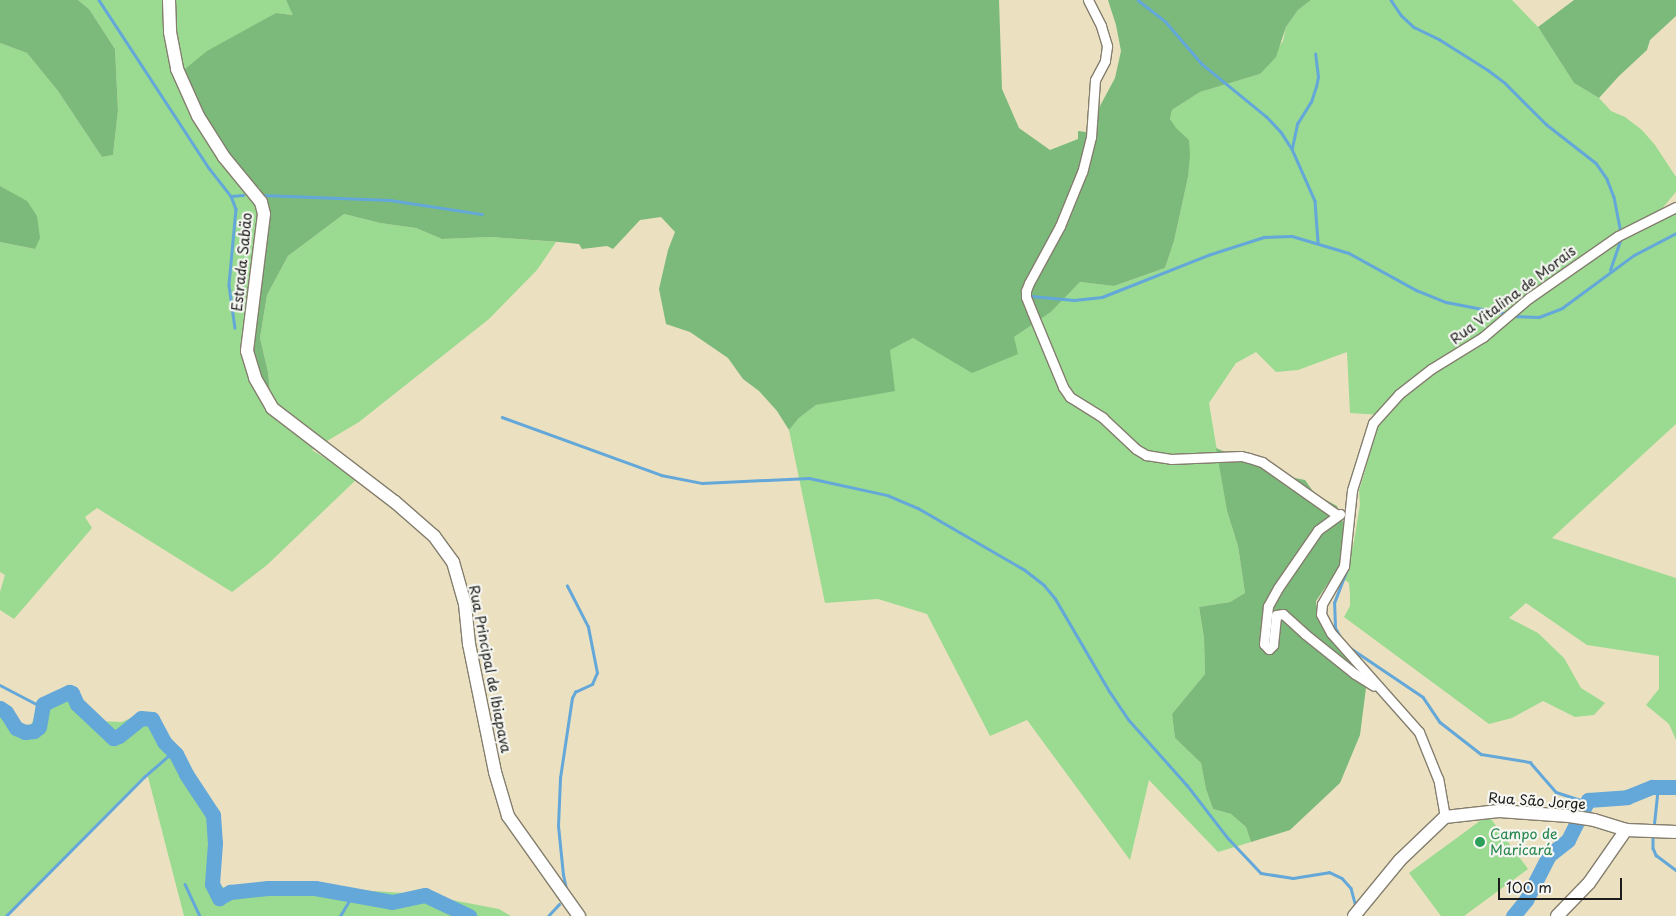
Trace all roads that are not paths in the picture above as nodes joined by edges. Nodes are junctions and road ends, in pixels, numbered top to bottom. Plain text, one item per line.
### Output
1 (169, 0) edge
2 (1088, 0) edge
3 (1676, 207) edge
4 (336, 456) joint
5 (1337, 515) junction
6 (1348, 515) junction
7 (1383, 691) junction
8 (1445, 817) junction
9 (1626, 830) junction
10 (1676, 832) edge
11 (579, 916) edge
12 (1354, 916) edge
13 (1557, 916) edge

1 - 4 street, Estrada Sabäo
2 - 5 street
3 - 6 street, Rua Vitalina de Morais
4 - 11 street, Rua Principal de Ibiapava
5 - 6 street
5 - 7 street
6 - 7 street, Rua Vitalina de Morais
7 - 8 street, Rua Vitalina de Morais
8 - 9 street, Rua São Jorge
8 - 12 street
9 - 10 street, Rua São Jorge
9 - 13 street

